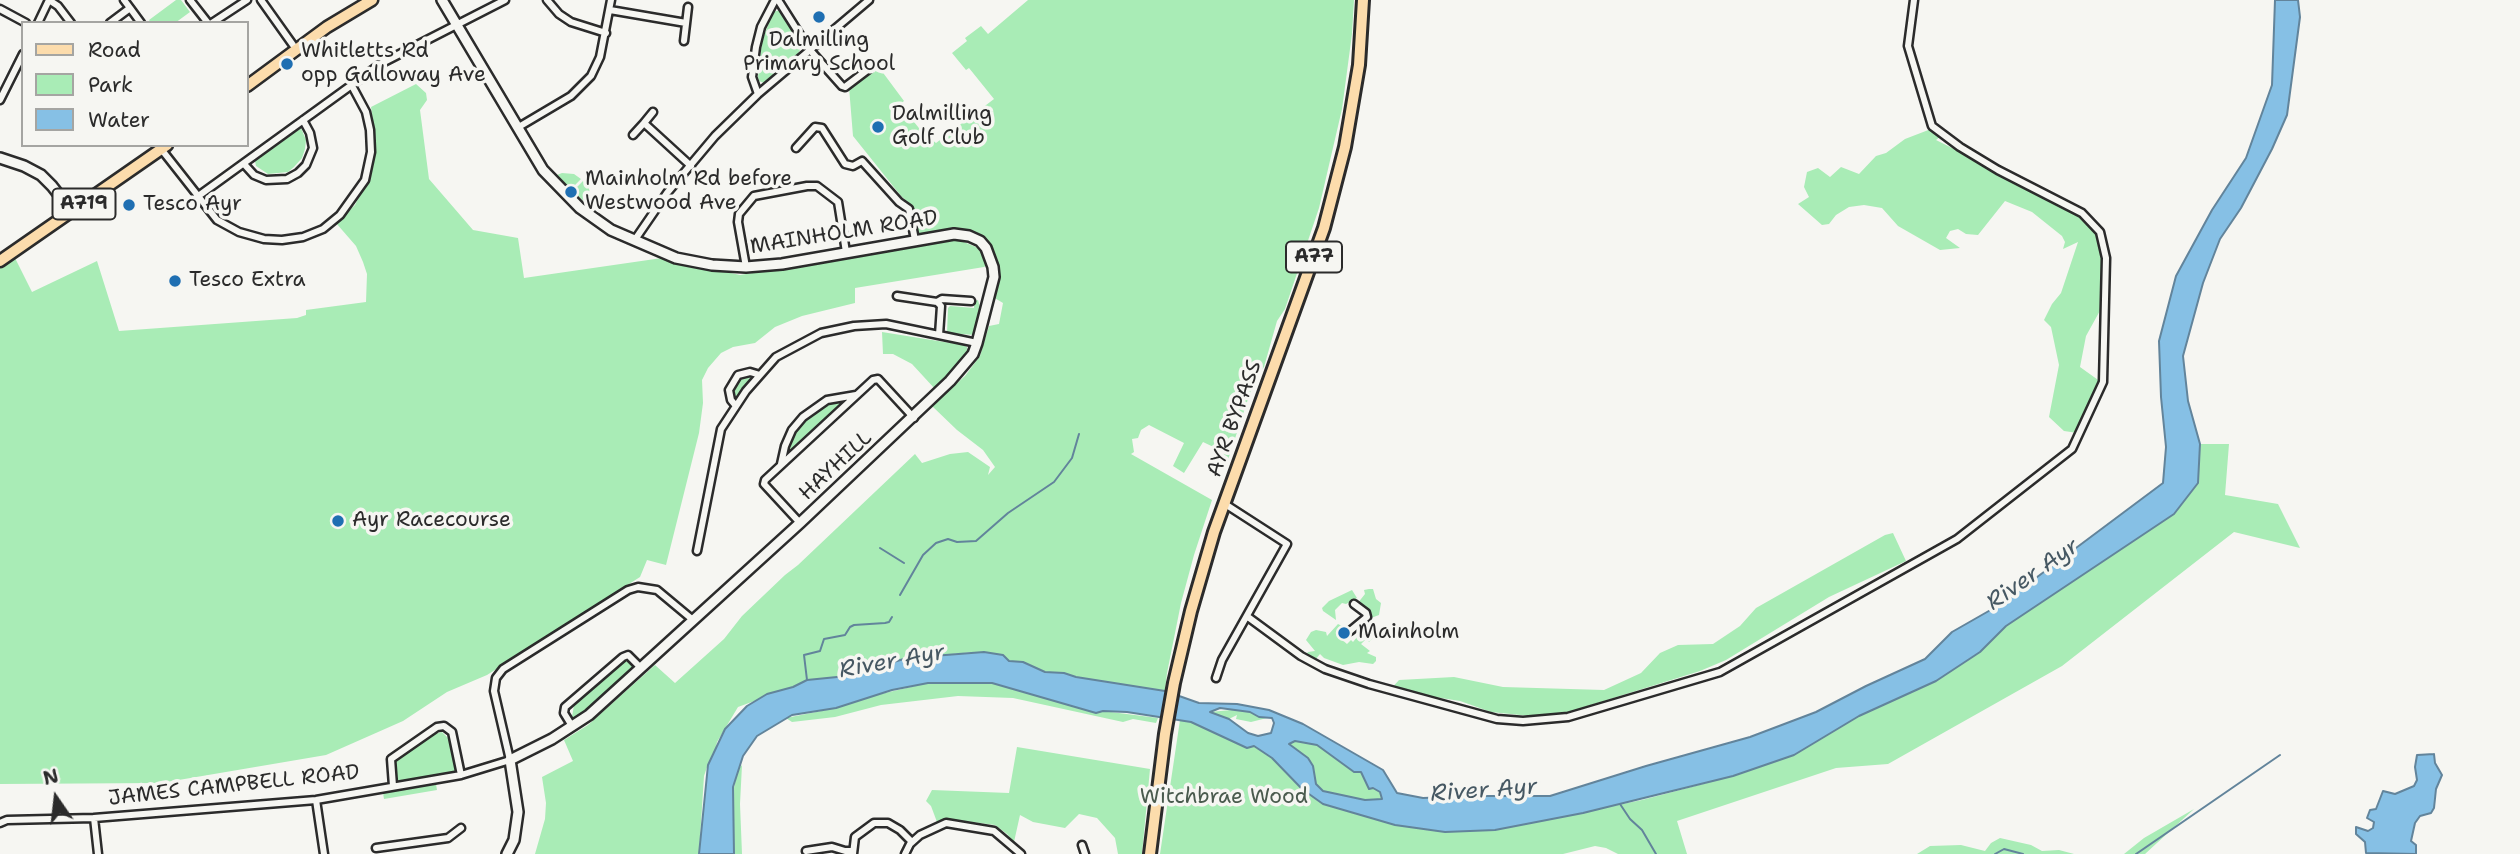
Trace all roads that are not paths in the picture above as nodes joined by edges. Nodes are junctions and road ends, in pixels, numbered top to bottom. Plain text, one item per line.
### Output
1 (49, 0) edge
2 (124, 0) edge
3 (190, 0) edge
4 (247, 0) edge
5 (261, 0) edge
6 (361, 0) edge
7 (372, 0) edge
8 (442, 0) edge
9 (505, 0) edge
10 (547, 0) edge
11 (611, 0) edge
12 (776, 0) edge
13 (869, 0) edge
14 (1363, 0) edge
15 (1914, 0) edge
16 (688, 7) dead end
17 (130, 8) junction
18 (0, 9) edge
19 (610, 10) junction
20 (22, 21) edge
21 (39, 21) edge
22 (70, 21) edge
23 (113, 21) edge
24 (140, 21) edge
25 (208, 21) edge
26 (213, 21) edge
27 (686, 23) junction
28 (457, 26) junction
29 (606, 33) junction
30 (684, 41) dead end
31 (293, 46) junction
32 (809, 49) junction
33 (21, 58) edge
34 (870, 68) dead end
35 (248, 78) edge
36 (351, 84) junction
37 (248, 85) edge
38 (758, 94) junction
39 (1, 95) edge
40 (653, 112) dead end
41 (303, 120) junction
42 (644, 123) junction
43 (517, 128) junction
44 (633, 135) dead end
45 (160, 147) edge
46 (162, 147) edge
47 (796, 148) dead end
48 (0, 158) edge
49 (244, 164) junction
50 (691, 166) junction
51 (197, 197) junction
52 (71, 210) junction
53 (915, 240) junction
54 (634, 241) junction
55 (846, 252) junction
56 (0, 256) edge
57 (990, 256) joint
58 (0, 261) edge
59 (746, 267) junction
60 (897, 296) dead end
61 (971, 301) dead end
62 (937, 302) junction
63 (939, 335) junction
64 (977, 343) junction
65 (760, 375) junction
66 (856, 395) junction
67 (736, 406) junction
68 (914, 418) junction
69 (780, 466) junction
70 (1225, 504) junction
71 (800, 523) junction
72 (697, 551) dead end
73 (1354, 604) dead end
74 (1248, 617) junction
75 (693, 620) junction
76 (1350, 631) dead end
77 (641, 668) junction
78 (1216, 678) dead end
79 (572, 726) junction
80 (510, 760) junction
81 (461, 775) junction
82 (393, 786) junction
83 (316, 800) junction
84 (94, 818) junction
85 (0, 823) edge
86 (461, 828) dead end
87 (912, 842) junction
88 (416, 844) junction
89 (1082, 845) dead end
90 (376, 848) dead end
91 (810, 852) edge
92 (853, 852) edge
93 (98, 854) edge
94 (324, 854) edge
95 (417, 854) edge
96 (507, 854) edge
97 (905, 854) edge
98 (1021, 854) edge
99 (1084, 854) edge
100 (1150, 854) edge

1 - 21 street
1 - 22 street
2 - 17 street
3 - 25 street
4 - 26 street
5 - 31 street
6 - 31 main road
7 - 37 main road
8 - 28 street, MAINHOLM ROAD
9 - 28 street
10 - 29 street
11 - 19 street
12 - 32 street
12 - 38 street
13 - 32 street
14 - 70 highway, AYR BYPASS / A77
15 - 74 street
16 - 27 street
17 - 23 street
17 - 24 street
18 - 20 street
19 - 27 street
19 - 29 street
27 - 30 street
28 - 36 street
28 - 43 street, MAINHOLM ROAD
29 - 43 street
31 - 35 main road
32 - 34 street
32 - 38 street
33 - 39 street
36 - 41 street
36 - 51 street
38 - 50 street
40 - 42 street
41 - 49 street
41 - 49 street
42 - 44 street
42 - 50 street
43 - 54 street, MAINHOLM ROAD
45 - 52 main road, A719
46 - 51 street
47 - 53 street
48 - 52 street
49 - 51 street
50 - 54 street
52 - 56 main road, A719
52 - 58 main road, A719
53 - 55 street, MAINHOLM ROAD
53 - 57 street, MAINHOLM ROAD
54 - 59 street, MAINHOLM ROAD
55 - 59 street, MAINHOLM ROAD
55 - 59 street
57 - 64 street, HAYHILL
60 - 62 street
61 - 62 street
62 - 63 street
63 - 64 street
63 - 65 street
64 - 68 street, HAYHILL
65 - 67 street
65 - 67 street
66 - 68 street
66 - 69 street
66 - 69 street
67 - 72 street
68 - 71 street, HAYHILL
69 - 71 street
70 - 74 street
70 - 100 highway, AYR BYPASS / A77
71 - 75 street, HAYHILL
73 - 76 street
74 - 78 street
75 - 77 street, HAYHILL
75 - 80 street
77 - 79 street, HAYHILL
77 - 79 street
79 - 80 street, HAYHILL
80 - 81 street, JAMES CAMPBELL ROAD
80 - 96 street
81 - 82 street, JAMES CAMPBELL ROAD
81 - 82 street
82 - 83 street, JAMES CAMPBELL ROAD
83 - 84 street, JAMES CAMPBELL ROAD
83 - 94 street
84 - 85 street, JAMES CAMPBELL ROAD
84 - 93 street
86 - 88 street
87 - 92 street
87 - 97 street
87 - 98 street
88 - 90 street
88 - 95 street
89 - 99 street
91 - 92 street

